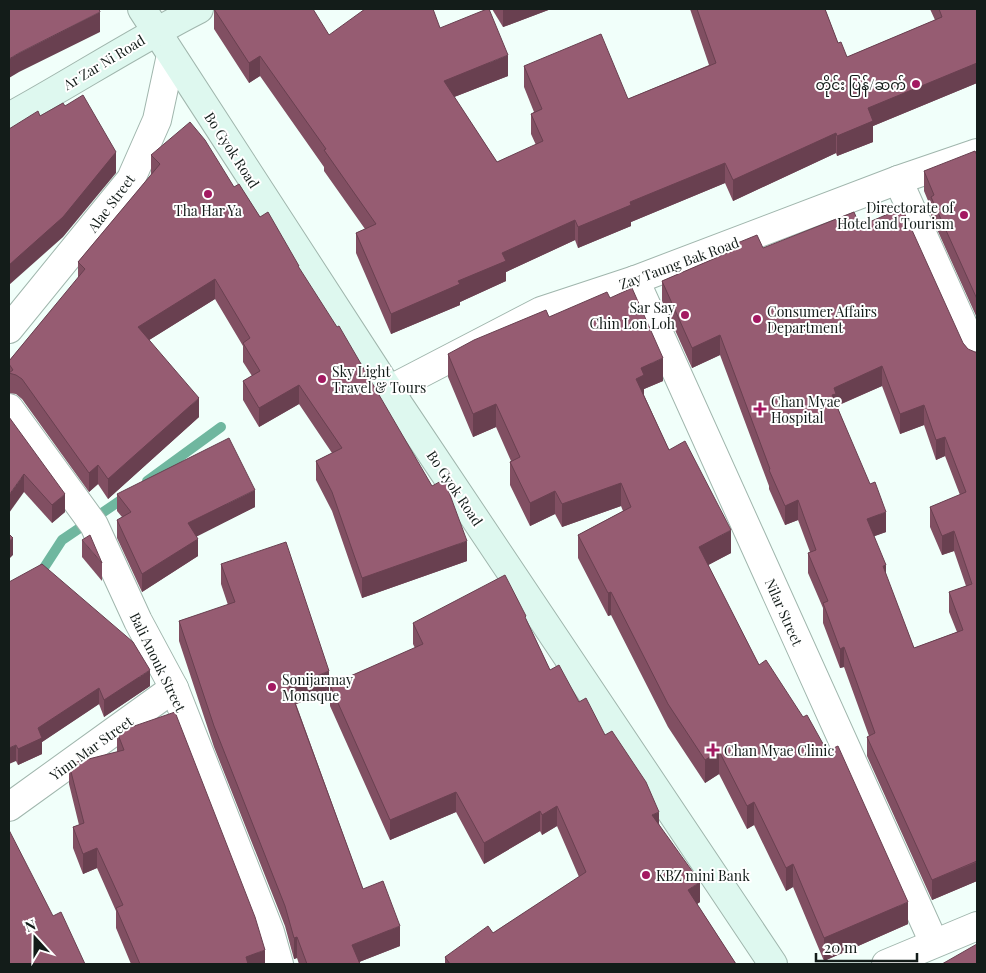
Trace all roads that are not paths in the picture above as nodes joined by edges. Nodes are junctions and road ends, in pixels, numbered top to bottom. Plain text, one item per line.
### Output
1 (142, 9) edge
2 (199, 9) edge
3 (156, 31) junction
4 (171, 55) junction
5 (9, 117) edge
6 (977, 153) edge
7 (898, 180) junction
8 (635, 280) junction
9 (9, 328) edge
10 (977, 356) edge
11 (389, 390) junction
12 (9, 408) edge
13 (174, 688) junction
14 (9, 807) edge
15 (977, 926) edge
16 (934, 943) junction
17 (279, 964) edge
18 (773, 964) edge
19 (886, 964) edge

1 - 3 street, Bo Gyok Road
2 - 3 street, Ar Zar Ni Road
3 - 4 street, Bo Gyok Road
3 - 5 street, Ar Zar Ni Road
4 - 9 street, Alae Street
4 - 11 street, Bo Gyok Road
6 - 7 street, Zay Taung Bak Road
7 - 8 street, Zay Taung Bak Road
7 - 10 street
8 - 11 street, Zay Taung Bak Road
8 - 16 street, Nilar Street
11 - 18 street, Bo Gyok Road
12 - 13 street, Bali Anouk Street
13 - 14 street, Yinn Mar Street
13 - 17 street, Bali Anouk Street
15 - 16 street
16 - 19 street

